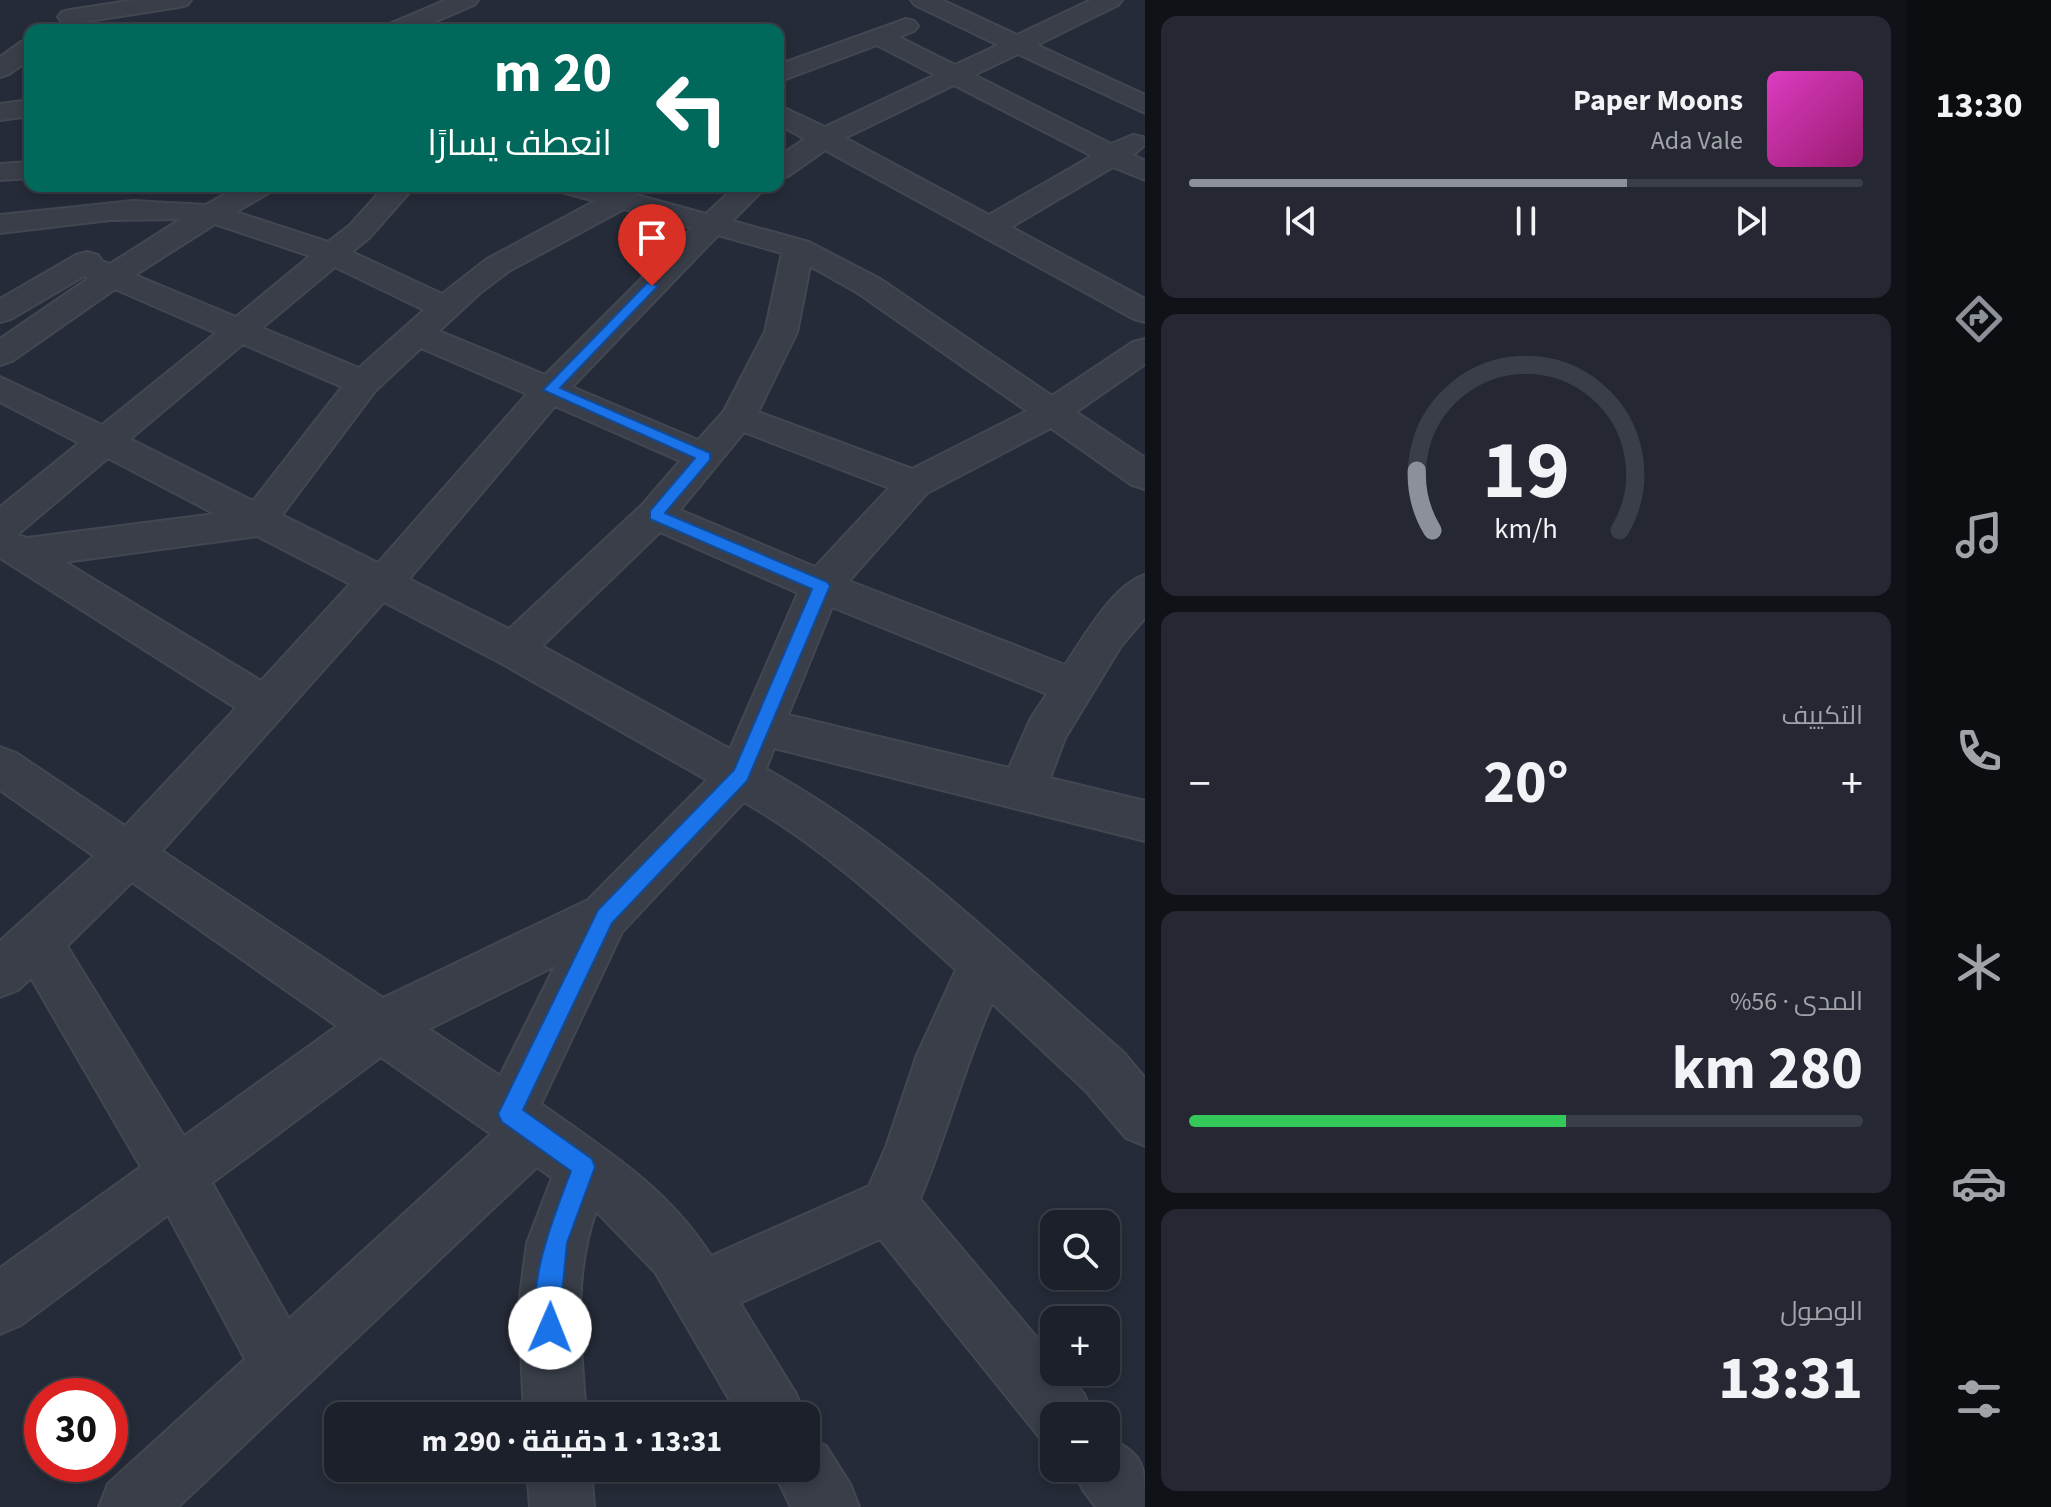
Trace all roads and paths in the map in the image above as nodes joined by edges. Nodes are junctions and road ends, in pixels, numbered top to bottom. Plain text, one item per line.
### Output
1 (94, 0) edge
2 (179, 0) edge
3 (393, 0) edge
4 (466, 0) edge
5 (923, 0) edge
6 (1110, 0) edge
7 (946, 12) junction
8 (62, 24) edge
9 (401, 24) edge
10 (409, 24) edge
11 (878, 36) junction
12 (1018, 45) junction
13 (24, 51) edge
14 (0, 69) edge
15 (784, 72) edge
16 (956, 76) junction
17 (1145, 105) edge
18 (24, 109) edge
19 (0, 115) edge
20 (784, 116) edge
21 (1145, 135) edge
22 (826, 137) junction
23 (1112, 155) junction
24 (784, 166) edge
25 (24, 170) edge
26 (0, 172) edge
27 (1145, 172) edge
28 (250, 192) edge
29 (396, 192) edge
30 (595, 192) edge
31 (747, 192) edge
32 (144, 198) edge
33 (621, 199) junction
34 (214, 214) junction
35 (0, 224) edge
36 (713, 224) junction
37 (992, 226) junction
38 (798, 248) junction
39 (333, 254) junction
40 (96, 270) junction
41 (445, 308) junction
42 (0, 312) edge
43 (1145, 312) edge
44 (238, 330) junction
45 (416, 333) junction
46 (1145, 349) edge
47 (0, 354) edge
48 (363, 383) junction
49 (0, 388) edge
50 (550, 390) junction
51 (1051, 413) junction
52 (738, 417) junction
53 (106, 444) junction
54 (704, 457) junction
55 (1145, 476) edge
56 (914, 484) junction
57 (655, 515) junction
58 (257, 522) junction
59 (8, 541) edge
60 (383, 583) junction
61 (821, 586) junction
62 (1145, 590) edge
63 (514, 650) junction
64 (1073, 686) junction
65 (264, 704) junction
66 (762, 727) junction
67 (0, 766) edge
68 (741, 775) junction
69 (1022, 792) junction
70 (1145, 821) edge
71 (128, 854) junction
72 (605, 916) junction
73 (18, 958) edge
74 (985, 963) junction
75 (380, 1026) junction
76 (1125, 1070) edge
77 (1145, 1119) edge
78 (522, 1123) junction
79 (584, 1167) junction
80 (177, 1175) junction
81 (889, 1206) junction
82 (4, 1288) edge
83 (700, 1291) junction
84 (283, 1367) junction
85 (554, 1402) edge
86 (766, 1402) edge
87 (1050, 1402) edge
88 (560, 1482) edge
89 (812, 1482) edge
90 (1116, 1482) edge
91 (131, 1507) edge
92 (562, 1507) edge
93 (827, 1507) edge
94 (1137, 1507) edge

1 - 8 street
2 - 8 street
3 - 9 street
4 - 10 street
5 - 7 street
6 - 12 street
7 - 11 street
7 - 12 street
11 - 15 street
11 - 16 street
12 - 16 street
12 - 17 street
13 - 14 street
16 - 22 street
16 - 23 street
18 - 19 street
20 - 22 street
21 - 23 street
22 - 24 street
22 - 37 street
23 - 27 street
23 - 37 street
25 - 26 street
28 - 34 street
29 - 39 street
30 - 33 street
31 - 36 street
32 - 34 street
32 - 35 street
32 - 40 street
33 - 36 street
33 - 41 street
34 - 39 street
34 - 40 street
36 - 38 street
36 - 50 street
37 - 43 street
38 - 51 street
38 - 52 street
39 - 41 street
39 - 44 street
40 - 42 street
40 - 44 street
40 - 47 street
41 - 45 street
44 - 48 street
44 - 53 street
45 - 48 street
45 - 50 street
46 - 51 street
48 - 58 street
49 - 53 street
50 - 54 street
50 - 60 street
51 - 55 street
51 - 56 street
52 - 54 street
52 - 56 street
53 - 58 street
53 - 59 street
54 - 57 street
56 - 61 street
57 - 61 street
57 - 63 street
58 - 59 street
58 - 60 street
59 - 65 street
60 - 63 street
60 - 65 street
61 - 64 street
61 - 66 street
62 - 64 street
63 - 68 street
64 - 69 street
65 - 71 street
66 - 68 street
66 - 69 street
67 - 71 street
68 - 72 street
68 - 74 street
69 - 70 street
71 - 73 street
71 - 75 street
72 - 75 street
72 - 78 street
73 - 80 street
74 - 76 street
74 - 81 street
75 - 78 street
75 - 80 street
76 - 77 street
78 - 79 street
78 - 84 street
79 - 83 street
79 - 85 street
80 - 82 street
80 - 84 street
81 - 83 street
81 - 87 street
83 - 86 street
84 - 91 street
88 - 92 street
89 - 93 street
90 - 94 street

